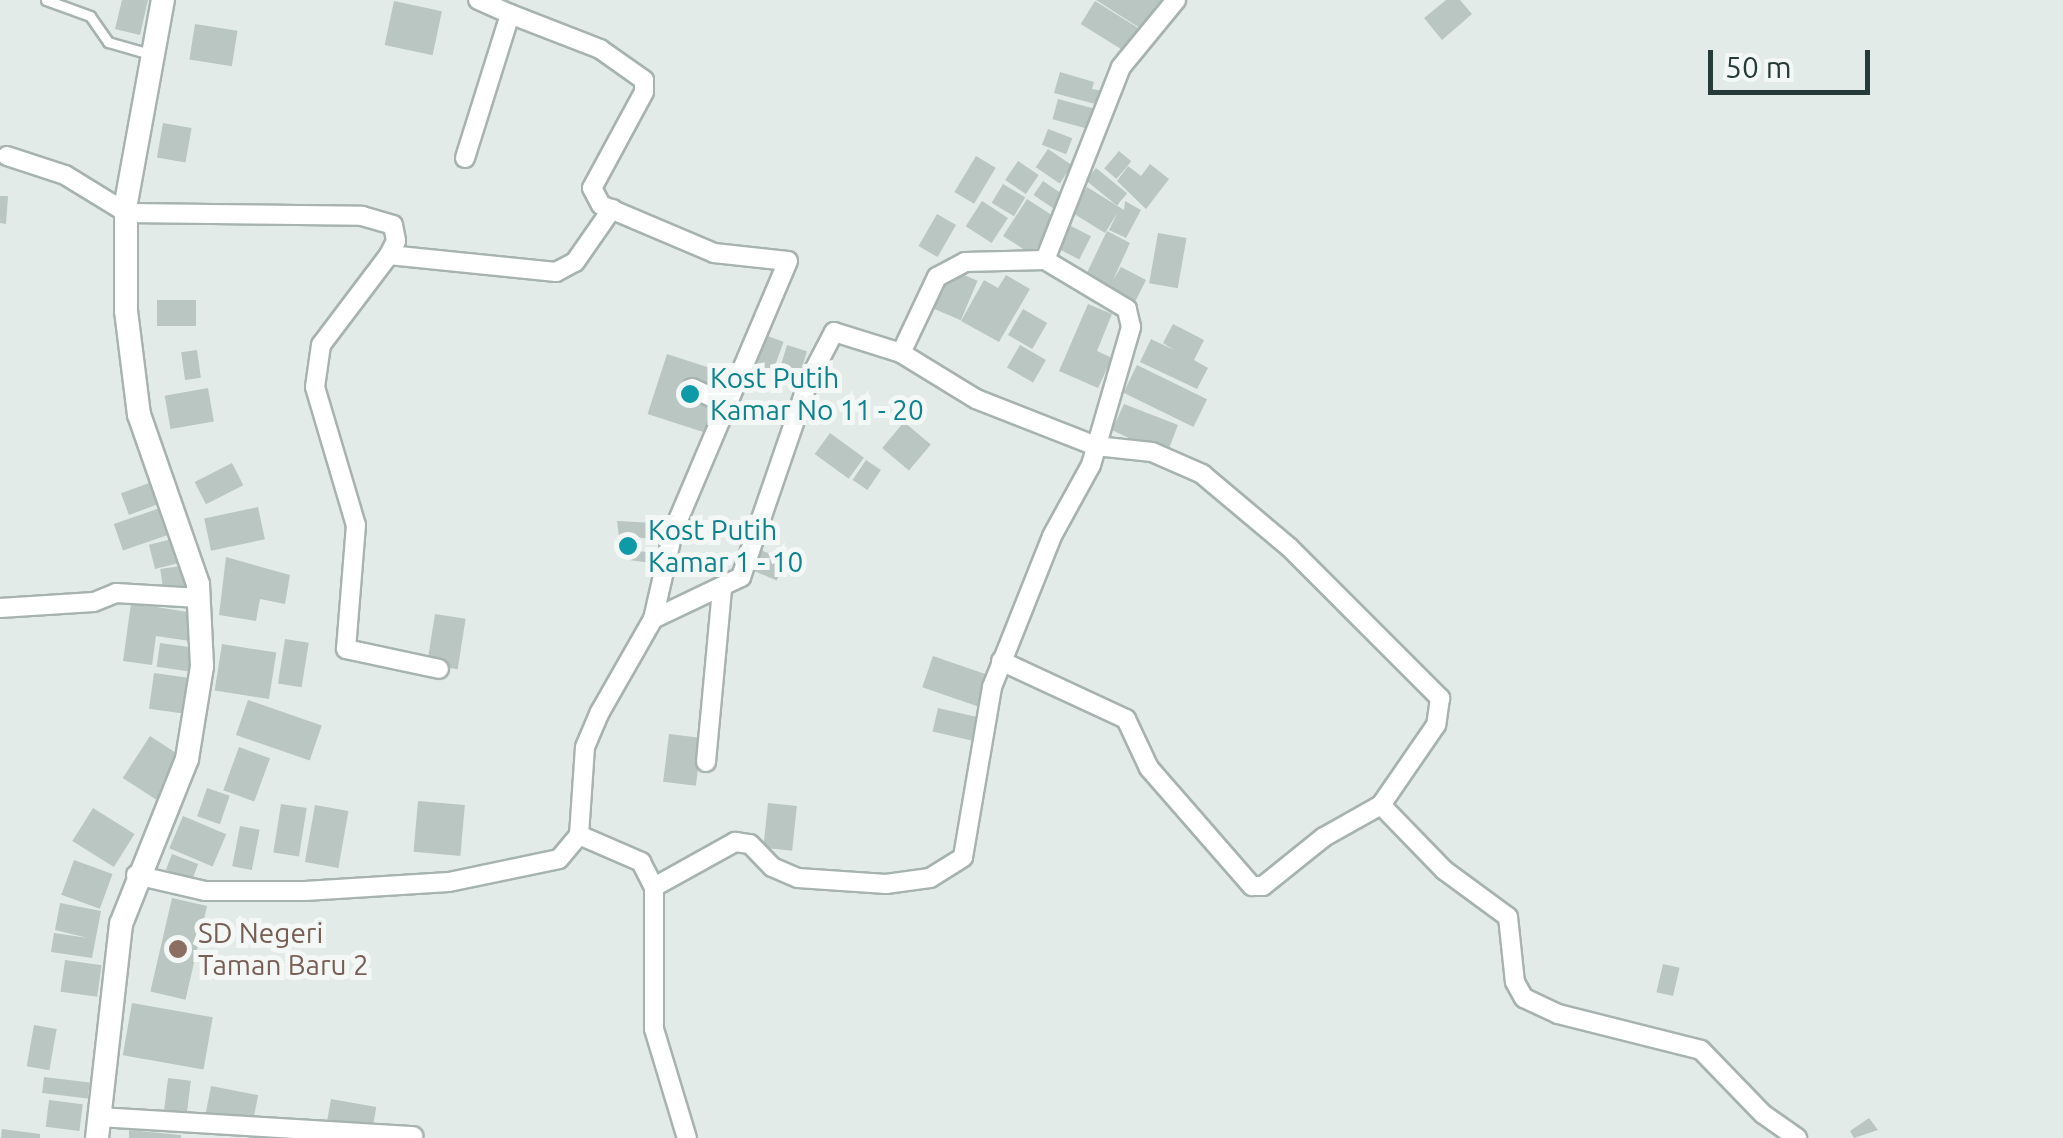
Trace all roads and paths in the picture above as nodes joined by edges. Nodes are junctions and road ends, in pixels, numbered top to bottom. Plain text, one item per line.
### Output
1 (46, 0) edge
2 (163, 0) edge
3 (478, 0) edge
4 (1176, 0) edge
5 (510, 14) junction
6 (150, 54) junction
7 (7, 156) dead end
8 (465, 158) dead end
9 (612, 209) junction
10 (127, 214) junction
11 (389, 255) junction
12 (1045, 260) junction
13 (902, 353) junction
14 (692, 388) dead end
15 (728, 405) junction
16 (1096, 446) junction
17 (722, 589) junction
18 (199, 598) junction
19 (0, 608) edge
20 (653, 619) junction
21 (1002, 661) junction
22 (439, 670) dead end
23 (706, 762) dead end
24 (1382, 806) junction
25 (579, 835) junction
26 (136, 875) junction
27 (654, 887) junction
28 (98, 1127) edge
29 (413, 1136) edge
30 (687, 1138) edge
31 (1797, 1138) edge

1 - 6 lane
2 - 6 street
3 - 5 street
4 - 12 street
5 - 8 street
5 - 9 street
6 - 10 street
7 - 10 street
9 - 11 street
9 - 15 street
10 - 11 street
10 - 18 street
11 - 22 street
12 - 13 street
12 - 16 street
13 - 16 street
13 - 17 street
14 - 15 street
15 - 20 street
16 - 21 street
16 - 24 street
17 - 20 street
17 - 23 street
18 - 19 street
18 - 26 street
20 - 25 street
21 - 24 street
21 - 27 street
24 - 31 street
25 - 26 street
25 - 27 street
26 - 28 street
27 - 30 street
28 - 29 street

